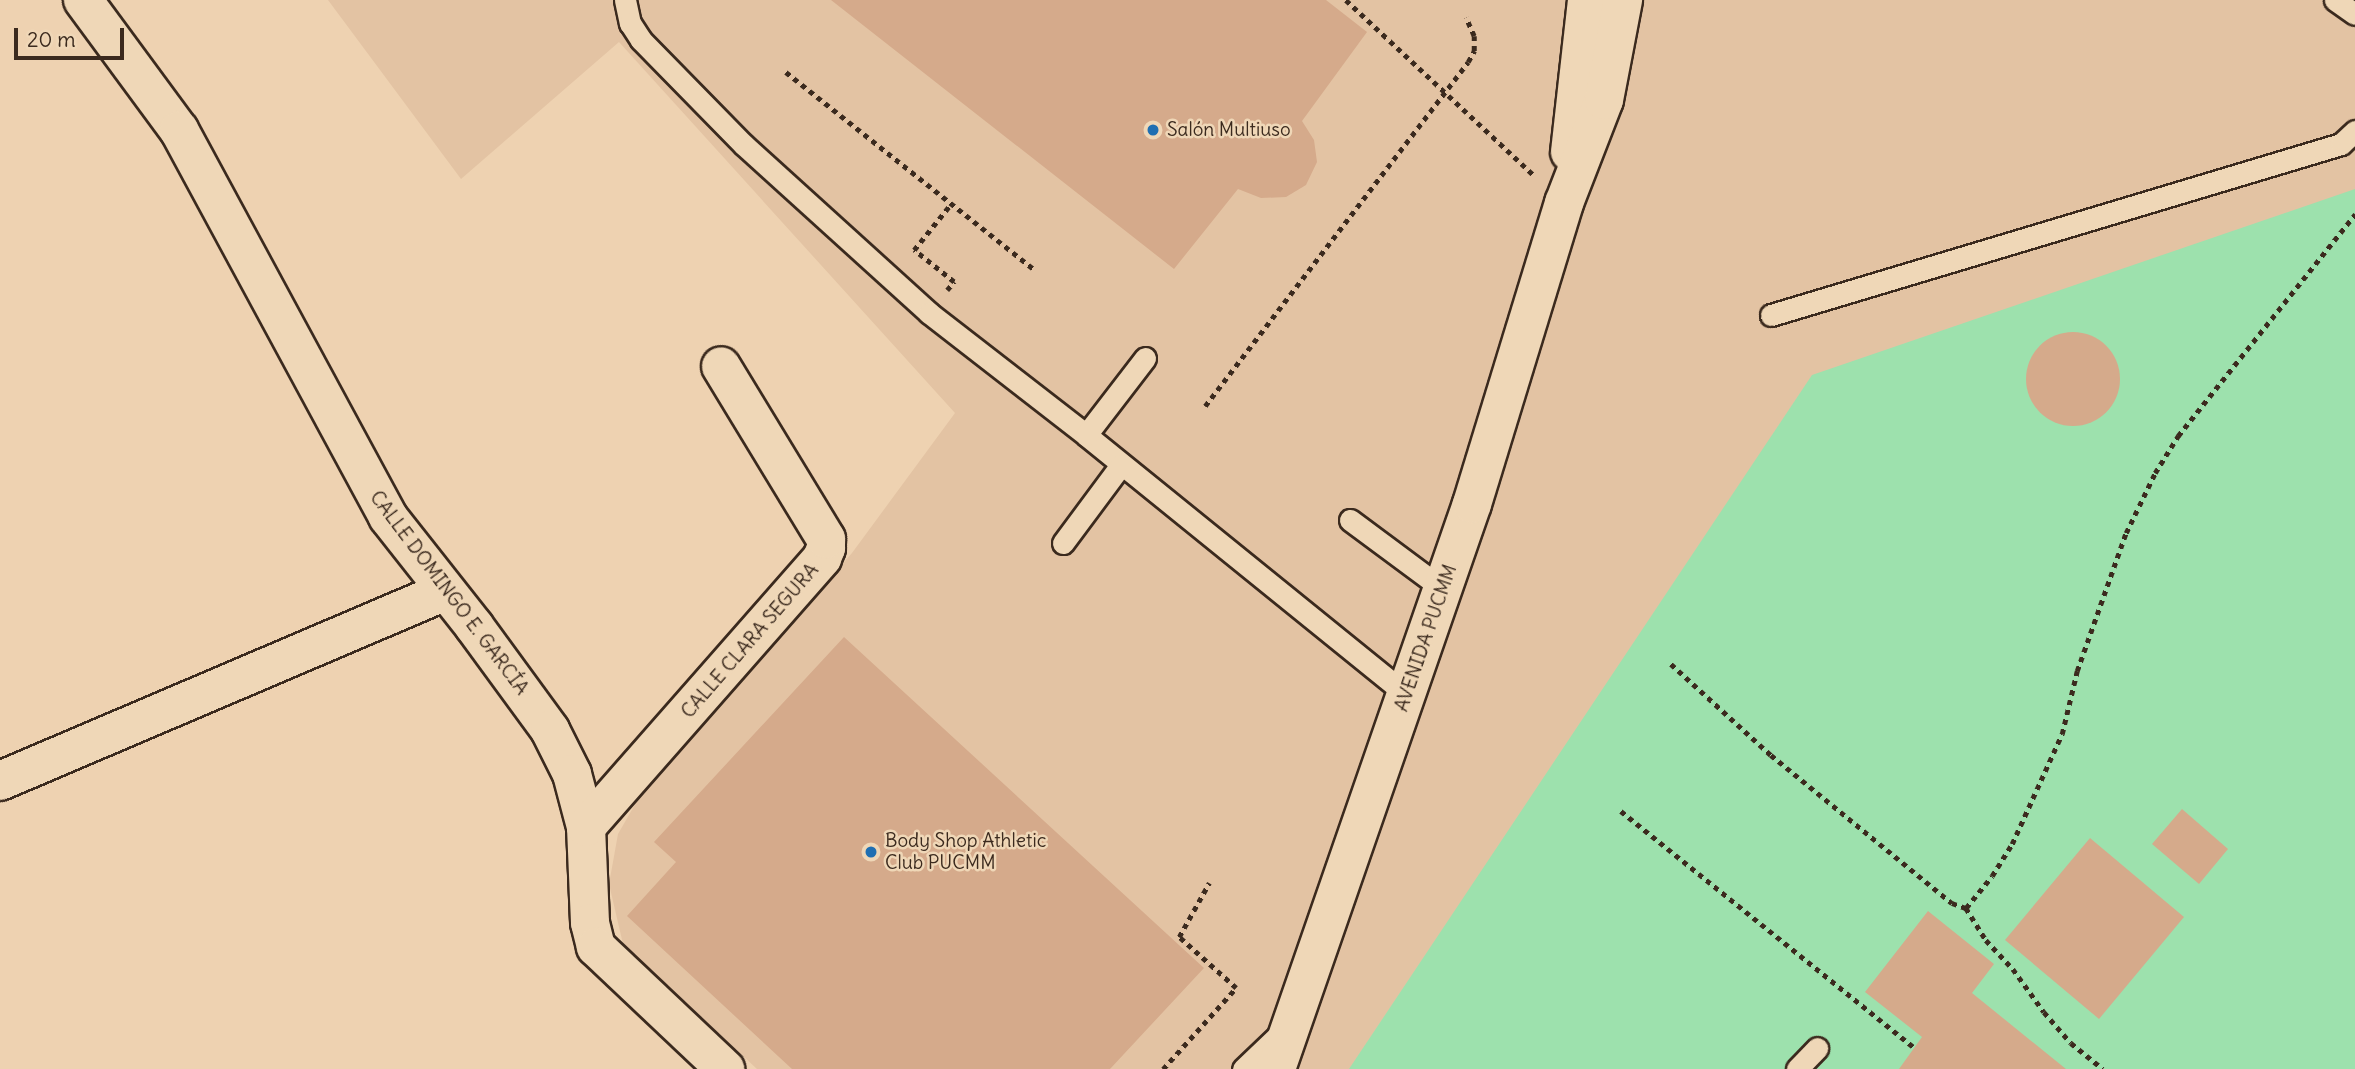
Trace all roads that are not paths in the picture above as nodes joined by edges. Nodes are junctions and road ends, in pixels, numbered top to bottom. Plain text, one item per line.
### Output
1 (83, 0) edge
2 (625, 0) edge
3 (1587, 0) edge
4 (1623, 0) edge
5 (2335, 0) edge
6 (2355, 14) edge
7 (2355, 131) edge
8 (1564, 203) junction
9 (1771, 315) dead end
10 (1145, 358) dead end
11 (721, 366) dead end
12 (1086, 435) junction
13 (1121, 465) junction
14 (1350, 520) dead end
15 (1063, 543) dead end
16 (1443, 589) junction
17 (445, 591) junction
18 (1406, 694) junction
19 (0, 781) edge
20 (586, 827) junction
21 (1293, 1022) junction
22 (1817, 1048) dead end
23 (725, 1069) edge
24 (1243, 1069) edge
25 (1276, 1069) edge
26 (1797, 1069) edge

1 - 17 street, CALLE DOMINGO E. GARCÍA
2 - 12 lane
3 - 8 street, AVENIDA PUCMM
4 - 8 street, AVENIDA PUCMM
5 - 6 lane
7 - 9 lane
8 - 16 street, AVENIDA PUCMM
10 - 12 lane
11 - 20 street, CALLE CLARA SEGURA
12 - 13 lane
13 - 15 lane
13 - 18 lane
14 - 16 lane
16 - 18 street, AVENIDA PUCMM
17 - 19 street
17 - 20 street, CALLE DOMINGO E. GARCÍA
18 - 21 street, AVENIDA PUCMM
20 - 23 street, CALLE DOMINGO E. GARCÍA
21 - 24 lane
21 - 25 street, AVENIDA PUCMM
22 - 26 lane

